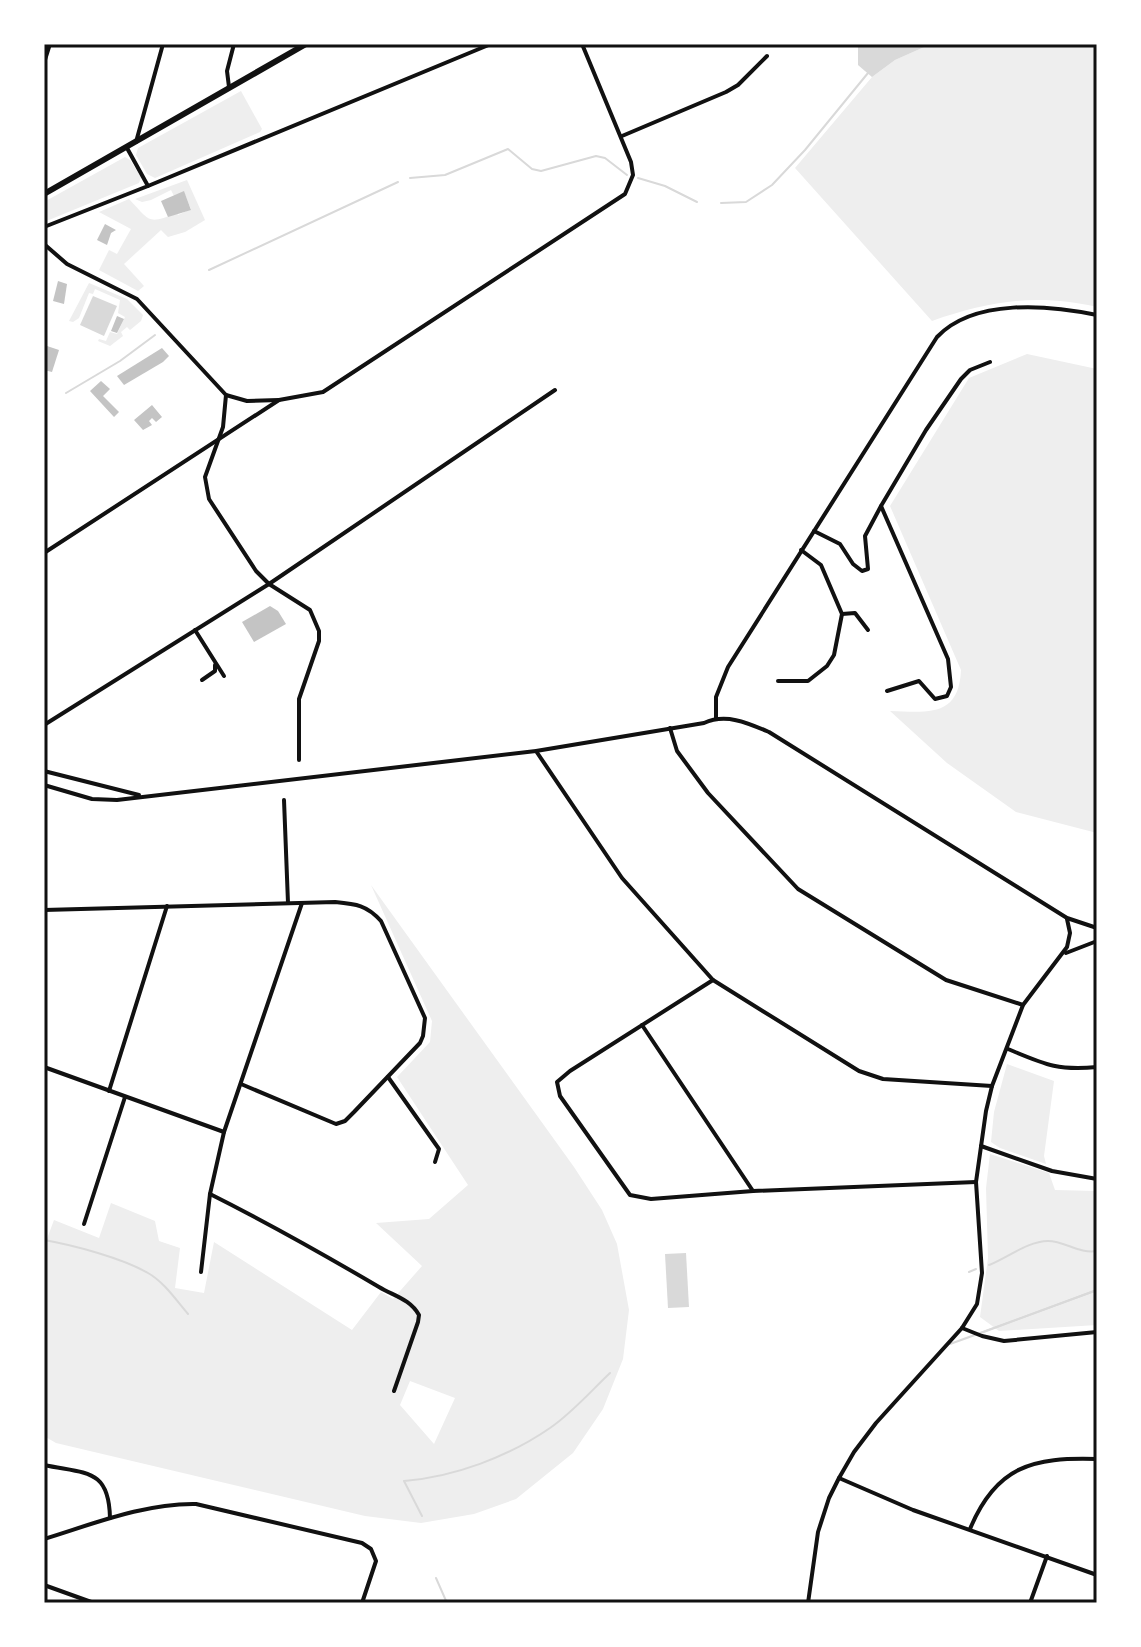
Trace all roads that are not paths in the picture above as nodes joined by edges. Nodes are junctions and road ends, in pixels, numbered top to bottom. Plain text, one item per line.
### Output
1 (50, 44) edge
2 (163, 44) edge
3 (234, 44) edge
4 (306, 44) edge
5 (491, 44) edge
6 (582, 44) edge
7 (767, 56) dead end
8 (44, 63) edge
9 (229, 87) junction
10 (622, 136) junction
11 (135, 142) junction
12 (127, 148) junction
13 (148, 186) junction
14 (46, 191) edge
15 (44, 227) edge
16 (44, 244) edge
17 (1097, 315) edge
18 (990, 362) dead end
19 (555, 390) dead end
20 (226, 395) junction
21 (279, 400) junction
22 (217, 442) junction
23 (881, 506) junction
24 (814, 531) junction
25 (801, 550) junction
26 (44, 553) edge
27 (269, 584) junction
28 (842, 614) junction
29 (195, 630) junction
30 (868, 630) dead end
31 (216, 663) junction
32 (224, 676) dead end
33 (202, 680) dead end
34 (778, 681) dead end
35 (887, 691) dead end
36 (716, 718) junction
37 (44, 725) edge
38 (670, 728) junction
39 (536, 751) junction
40 (299, 760) dead end
41 (44, 771) edge
42 (44, 785) edge
43 (142, 795) junction
44 (284, 800) dead end
45 (288, 903) junction
46 (302, 903) junction
47 (167, 906) junction
48 (44, 910) edge
49 (1067, 918) junction
50 (1097, 928) edge
51 (1097, 941) edge
52 (1063, 954) junction
53 (713, 980) junction
54 (1023, 1005) junction
55 (642, 1025) junction
56 (1008, 1049) junction
57 (44, 1067) edge
58 (1097, 1067) edge
59 (388, 1077) junction
60 (241, 1084) junction
61 (992, 1086) junction
62 (109, 1091) junction
63 (126, 1097) junction
64 (224, 1132) junction
65 (981, 1146) junction
66 (435, 1162) dead end
67 (1097, 1179) edge
68 (976, 1182) junction
69 (753, 1191) junction
70 (210, 1194) junction
71 (84, 1224) dead end
72 (201, 1272) dead end
73 (962, 1328) junction
74 (1097, 1332) edge
75 (394, 1391) dead end
76 (1097, 1459) edge
77 (44, 1465) edge
78 (839, 1478) junction
79 (110, 1518) junction
80 (970, 1529) junction
81 (44, 1539) edge
82 (1047, 1556) junction
83 (1097, 1575) edge
84 (44, 1585) edge
85 (80, 1601) edge
86 (94, 1603) edge
87 (362, 1603) edge
88 (808, 1603) edge
89 (1030, 1603) edge

1 - 8 street
2 - 11 street
3 - 9 street
4 - 9 main road
5 - 13 street
6 - 10 street
7 - 10 street
9 - 11 main road
10 - 21 street
11 - 12 main road
12 - 13 street
12 - 14 main road
13 - 15 street
16 - 20 street
17 - 24 street
18 - 23 street
19 - 27 street
20 - 21 street
20 - 22 street
21 - 22 street
22 - 26 street
22 - 27 street
23 - 24 street
23 - 35 street
24 - 25 street
25 - 28 street
25 - 36 street
27 - 29 street
27 - 40 street
28 - 30 street
28 - 34 street
29 - 31 street
29 - 37 street
31 - 32 street
31 - 33 street
36 - 38 street
36 - 49 street
38 - 39 street
38 - 54 street
39 - 43 street
39 - 53 street
41 - 43 street
42 - 43 street
44 - 45 street
45 - 46 street
45 - 47 street
46 - 59 street
46 - 60 street
47 - 48 street
47 - 62 street
49 - 50 street
49 - 52 street
51 - 52 street
52 - 54 street
53 - 55 street
53 - 61 street
54 - 56 street
55 - 69 street
55 - 69 street
56 - 58 street
56 - 61 street
57 - 62 street
59 - 60 street
59 - 66 street
60 - 64 street
61 - 65 street
62 - 63 street
63 - 64 street
63 - 71 street
64 - 70 street
65 - 67 street
65 - 68 street
68 - 69 street
68 - 73 street
70 - 72 street
70 - 75 street
73 - 74 street
73 - 78 street
76 - 80 street
77 - 79 street
78 - 80 street
78 - 88 street
79 - 81 street
79 - 87 street
80 - 82 street
82 - 83 street
82 - 89 street
84 - 85 street
85 - 86 street

